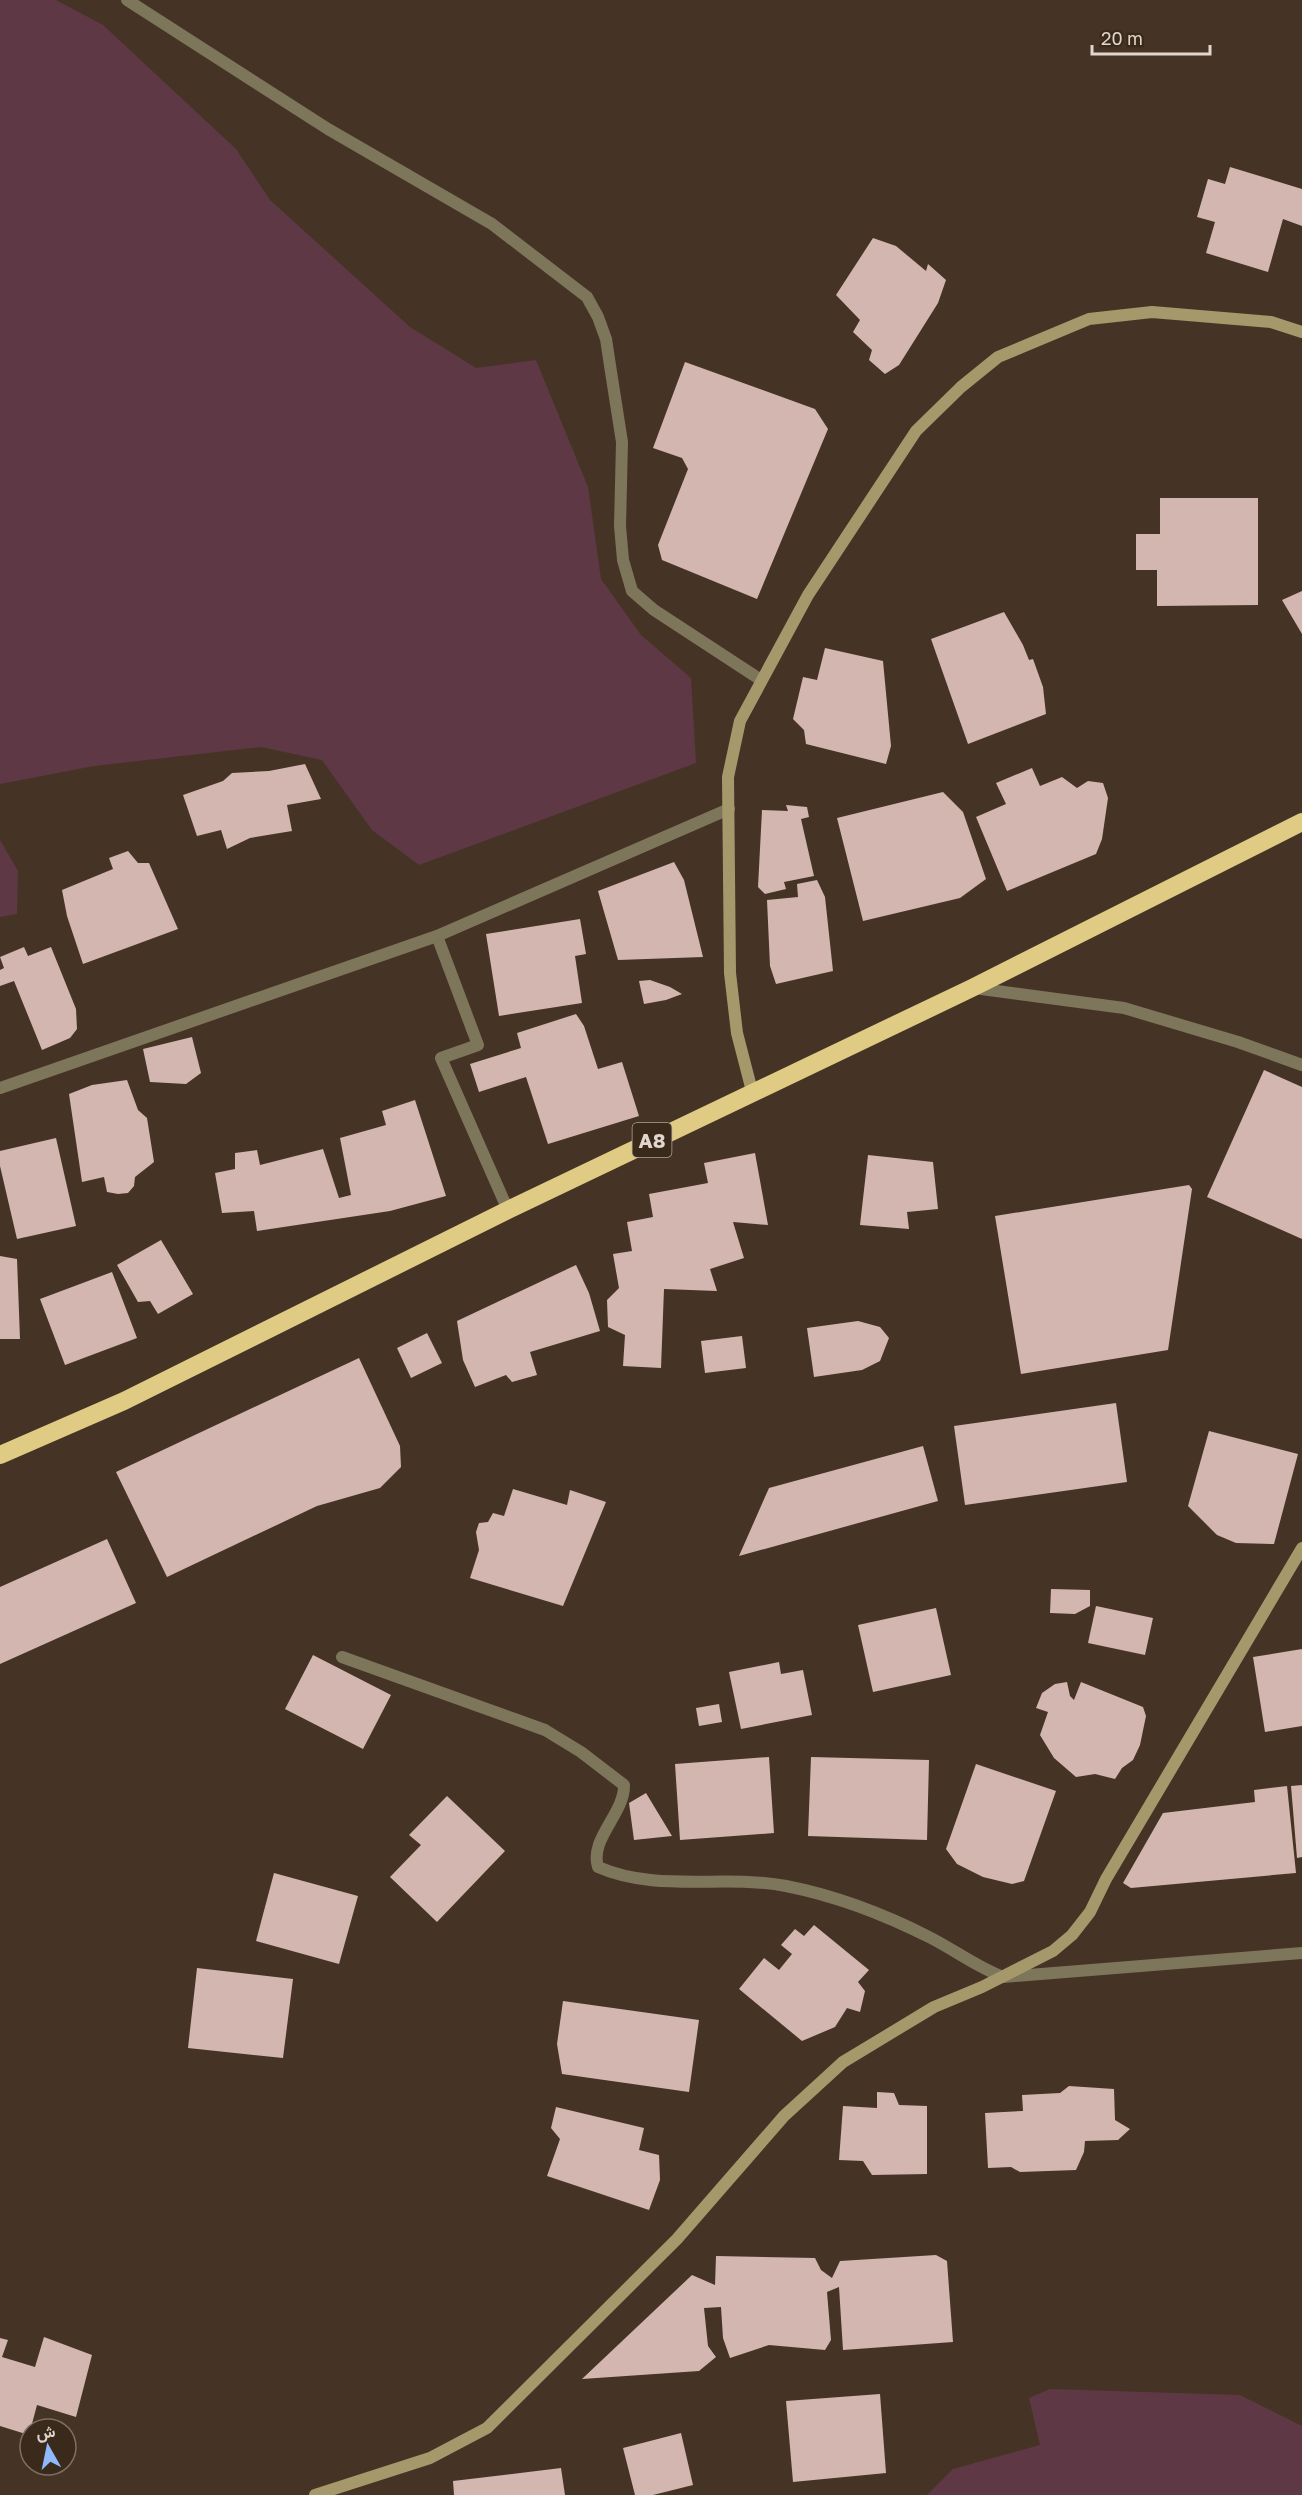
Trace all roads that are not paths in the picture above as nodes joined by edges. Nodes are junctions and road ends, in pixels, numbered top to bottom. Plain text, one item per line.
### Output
1 (128, 0) edge
2 (1302, 332) edge
3 (761, 680) junction
4 (729, 809) junction
5 (1302, 822) edge
6 (437, 936) junction
7 (972, 988) junction
8 (1302, 1065) edge
9 (0, 1088) edge
10 (752, 1091) junction
11 (508, 1210) junction
12 (0, 1455) edge
13 (1302, 1548) edge
14 (342, 1657) dead end
15 (1302, 1953) edge
16 (1003, 1977) junction
17 (315, 2495) edge

1 - 3 street
2 - 3 street
3 - 4 street
4 - 6 street
4 - 10 street
5 - 7 highway, A8
6 - 9 street
6 - 11 street
7 - 8 street
7 - 10 highway, A8
10 - 11 highway, A8
11 - 12 highway, A8
13 - 16 street
14 - 16 street
15 - 16 street
16 - 17 street

